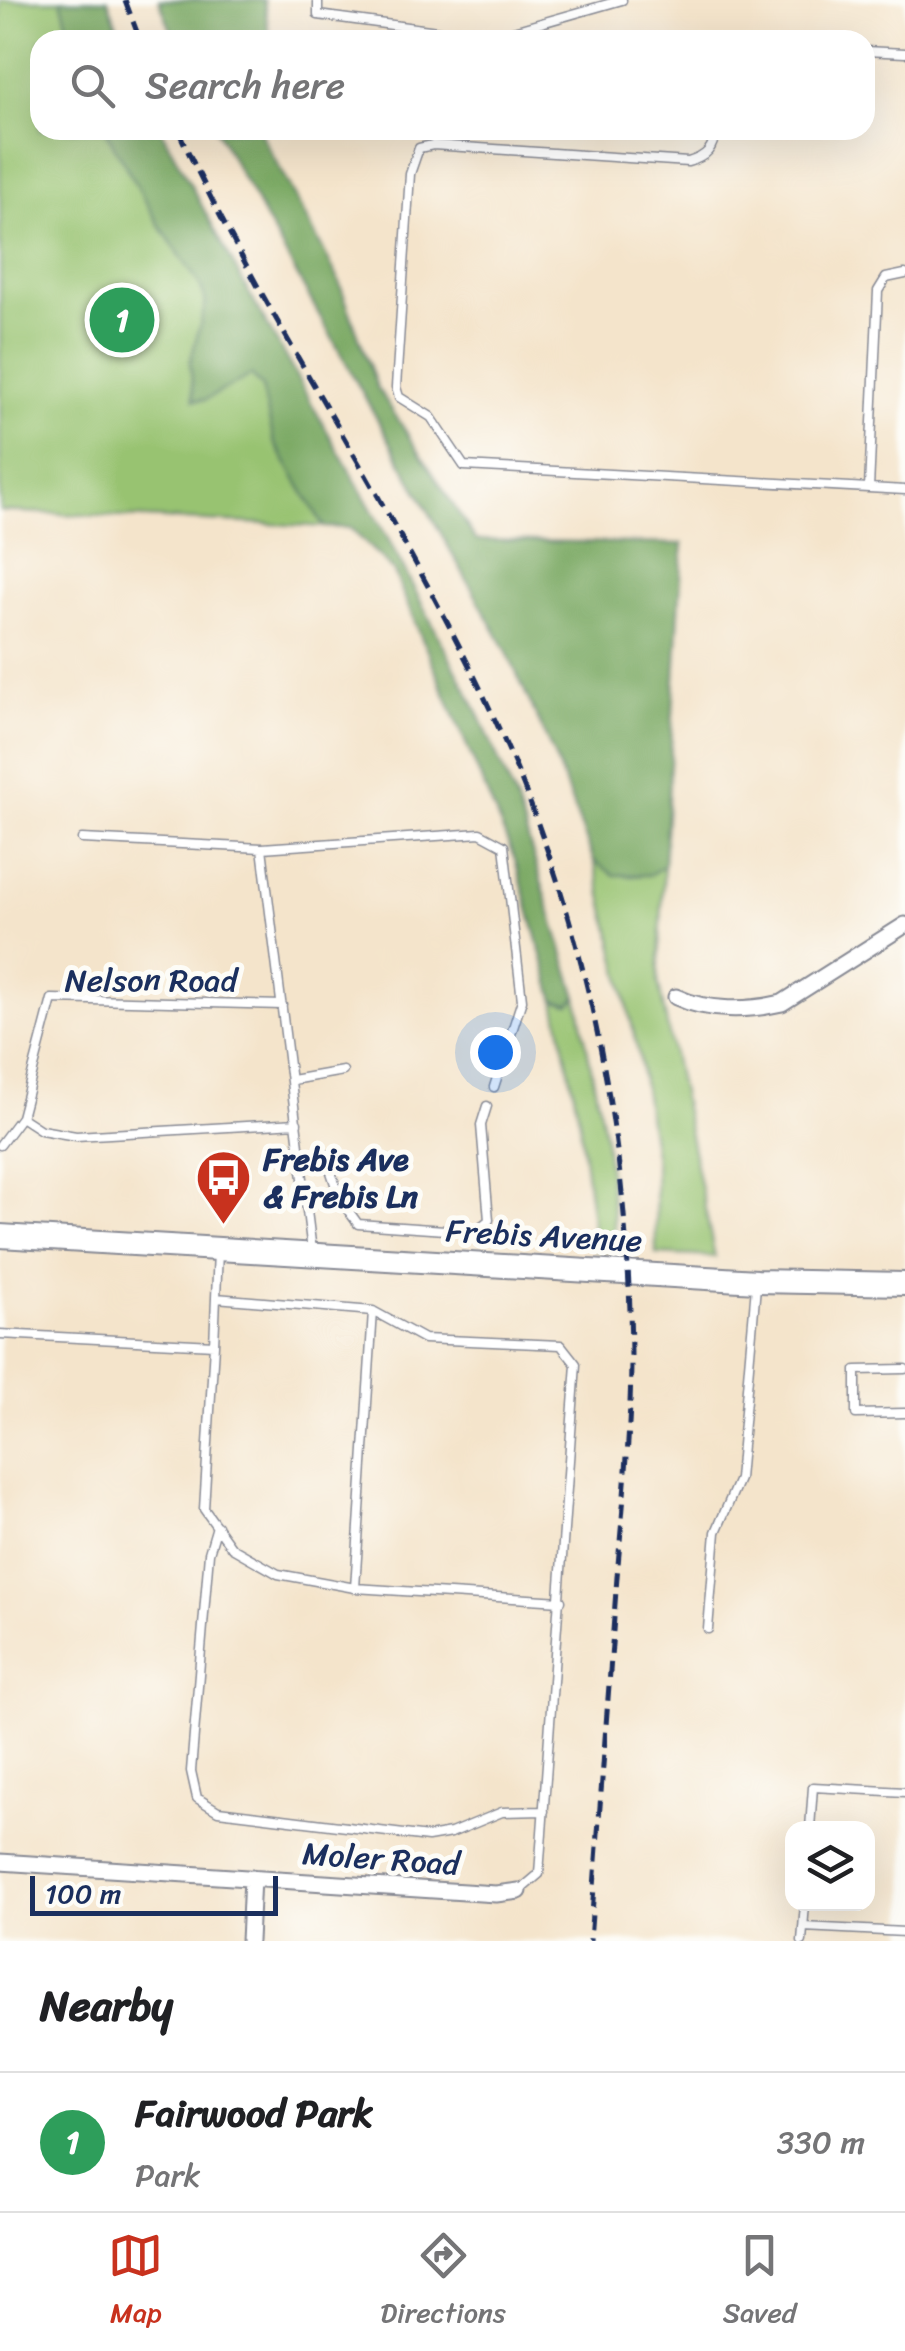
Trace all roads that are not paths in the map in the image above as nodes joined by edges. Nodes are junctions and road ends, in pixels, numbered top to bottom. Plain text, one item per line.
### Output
1 (318, 0) edge
2 (622, 0) edge
3 (430, 30) edge
4 (517, 30) edge
5 (875, 50) edge
6 (905, 52) edge
7 (713, 140) edge
8 (905, 274) edge
9 (869, 488) junction
10 (905, 490) edge
11 (82, 839) dead end
12 (262, 848) junction
13 (905, 925) edge
14 (676, 997) dead end
15 (282, 1004) junction
16 (343, 1071) dead end
17 (292, 1080) junction
18 (494, 1087) dead end
19 (487, 1106) dead end
20 (21, 1116) junction
21 (297, 1123) junction
22 (0, 1145) edge
23 (301, 1158) junction
24 (0, 1236) edge
25 (218, 1249) junction
26 (312, 1255) junction
27 (757, 1282) junction
28 (905, 1284) edge
29 (216, 1298) junction
30 (373, 1311) junction
31 (0, 1334) edge
32 (214, 1346) junction
33 (905, 1370) edge
34 (905, 1413) edge
35 (217, 1526) junction
36 (354, 1588) junction
37 (561, 1601) junction
38 (708, 1629) dead end
39 (905, 1792) edge
40 (544, 1811) junction
41 (811, 1821) edge
42 (0, 1862) edge
43 (252, 1878) junction
44 (519, 1891) joint
45 (804, 1911) edge
46 (803, 1927) junction
47 (905, 1932) edge
48 (249, 1941) edge
49 (802, 1941) edge

1 - 3 lane
2 - 4 lane
5 - 6 lane
7 - 9 lane
8 - 9 lane
9 - 10 lane
11 - 12 lane
12 - 15 lane
12 - 18 lane
13 - 14 street
15 - 17 lane
15 - 20 lane, Nelson Road
16 - 17 lane
17 - 21 lane
19 - 23 lane
20 - 21 lane
20 - 22 lane, Nelson Road
21 - 23 lane
23 - 26 lane
24 - 25 main road, Frebis Avenue
25 - 26 main road, Frebis Avenue
25 - 29 lane
26 - 27 main road, Frebis Avenue
27 - 28 main road, Frebis Avenue
27 - 38 lane
29 - 30 lane
29 - 32 lane
30 - 36 lane
30 - 37 lane
31 - 32 lane
32 - 35 lane
33 - 34 lane
35 - 36 lane
35 - 40 lane
36 - 37 lane
37 - 40 lane
39 - 41 lane
40 - 44 lane
42 - 43 street, Moler Road
43 - 44 street, Moler Road
43 - 48 street
45 - 46 lane
46 - 47 lane
46 - 49 lane

